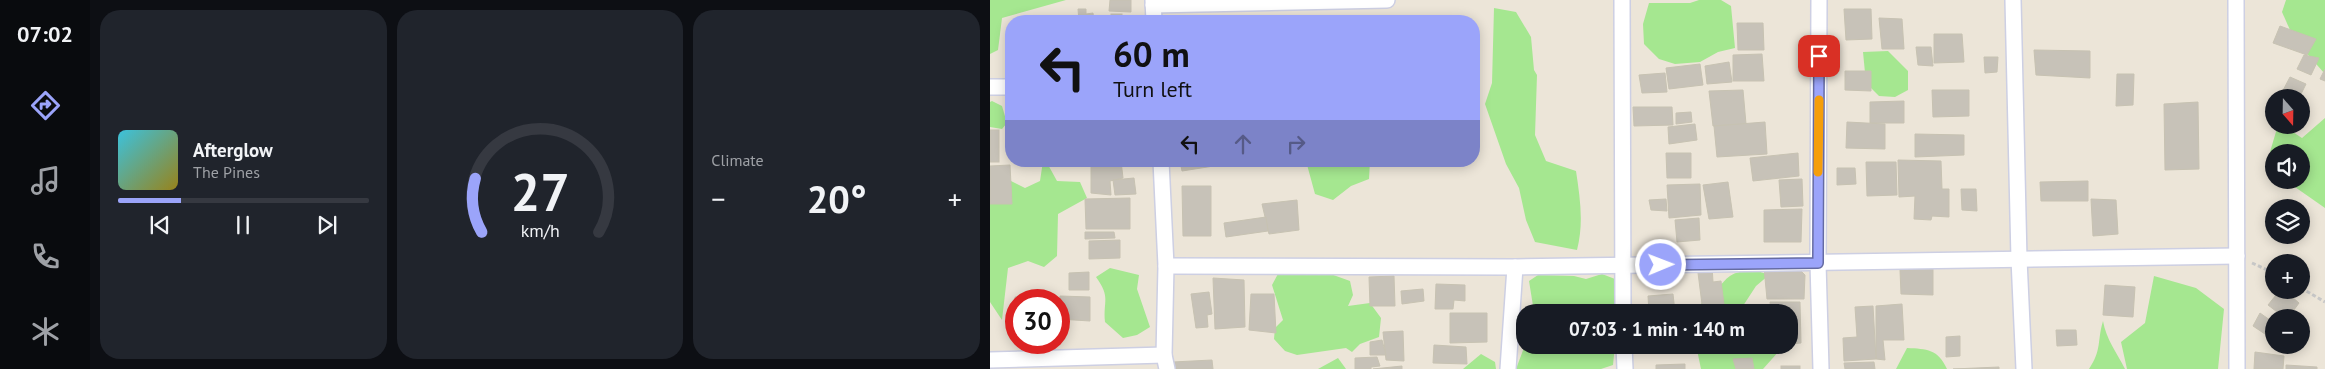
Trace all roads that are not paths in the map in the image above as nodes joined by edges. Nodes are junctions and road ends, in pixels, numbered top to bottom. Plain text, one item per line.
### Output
1 (1387, 0) edge
2 (1622, 0) edge
3 (1819, 0) edge
4 (2013, 0) edge
5 (2236, 0) edge
6 (1153, 3) edge
7 (990, 87) edge
8 (1005, 87) edge
9 (1161, 167) edge
10 (2237, 256) junction
11 (2019, 259) junction
12 (1818, 263) junction
13 (1166, 266) junction
14 (1622, 266) junction
15 (1515, 267) junction
16 (1623, 304) edge
17 (1624, 354) edge
18 (990, 360) edge
19 (1165, 362) edge
20 (1508, 369) edge
21 (1625, 369) edge
22 (1821, 369) edge
23 (2024, 369) edge
24 (2237, 369) edge

1 - 6 street
2 - 14 street
3 - 12 street
4 - 11 street
5 - 10 street
7 - 8 street
9 - 13 street
10 - 11 street
10 - 24 street
11 - 12 street
11 - 23 street
12 - 14 street
12 - 22 street
13 - 15 street
13 - 19 street
14 - 15 street
14 - 16 street
15 - 20 street
17 - 21 street
18 - 19 street

